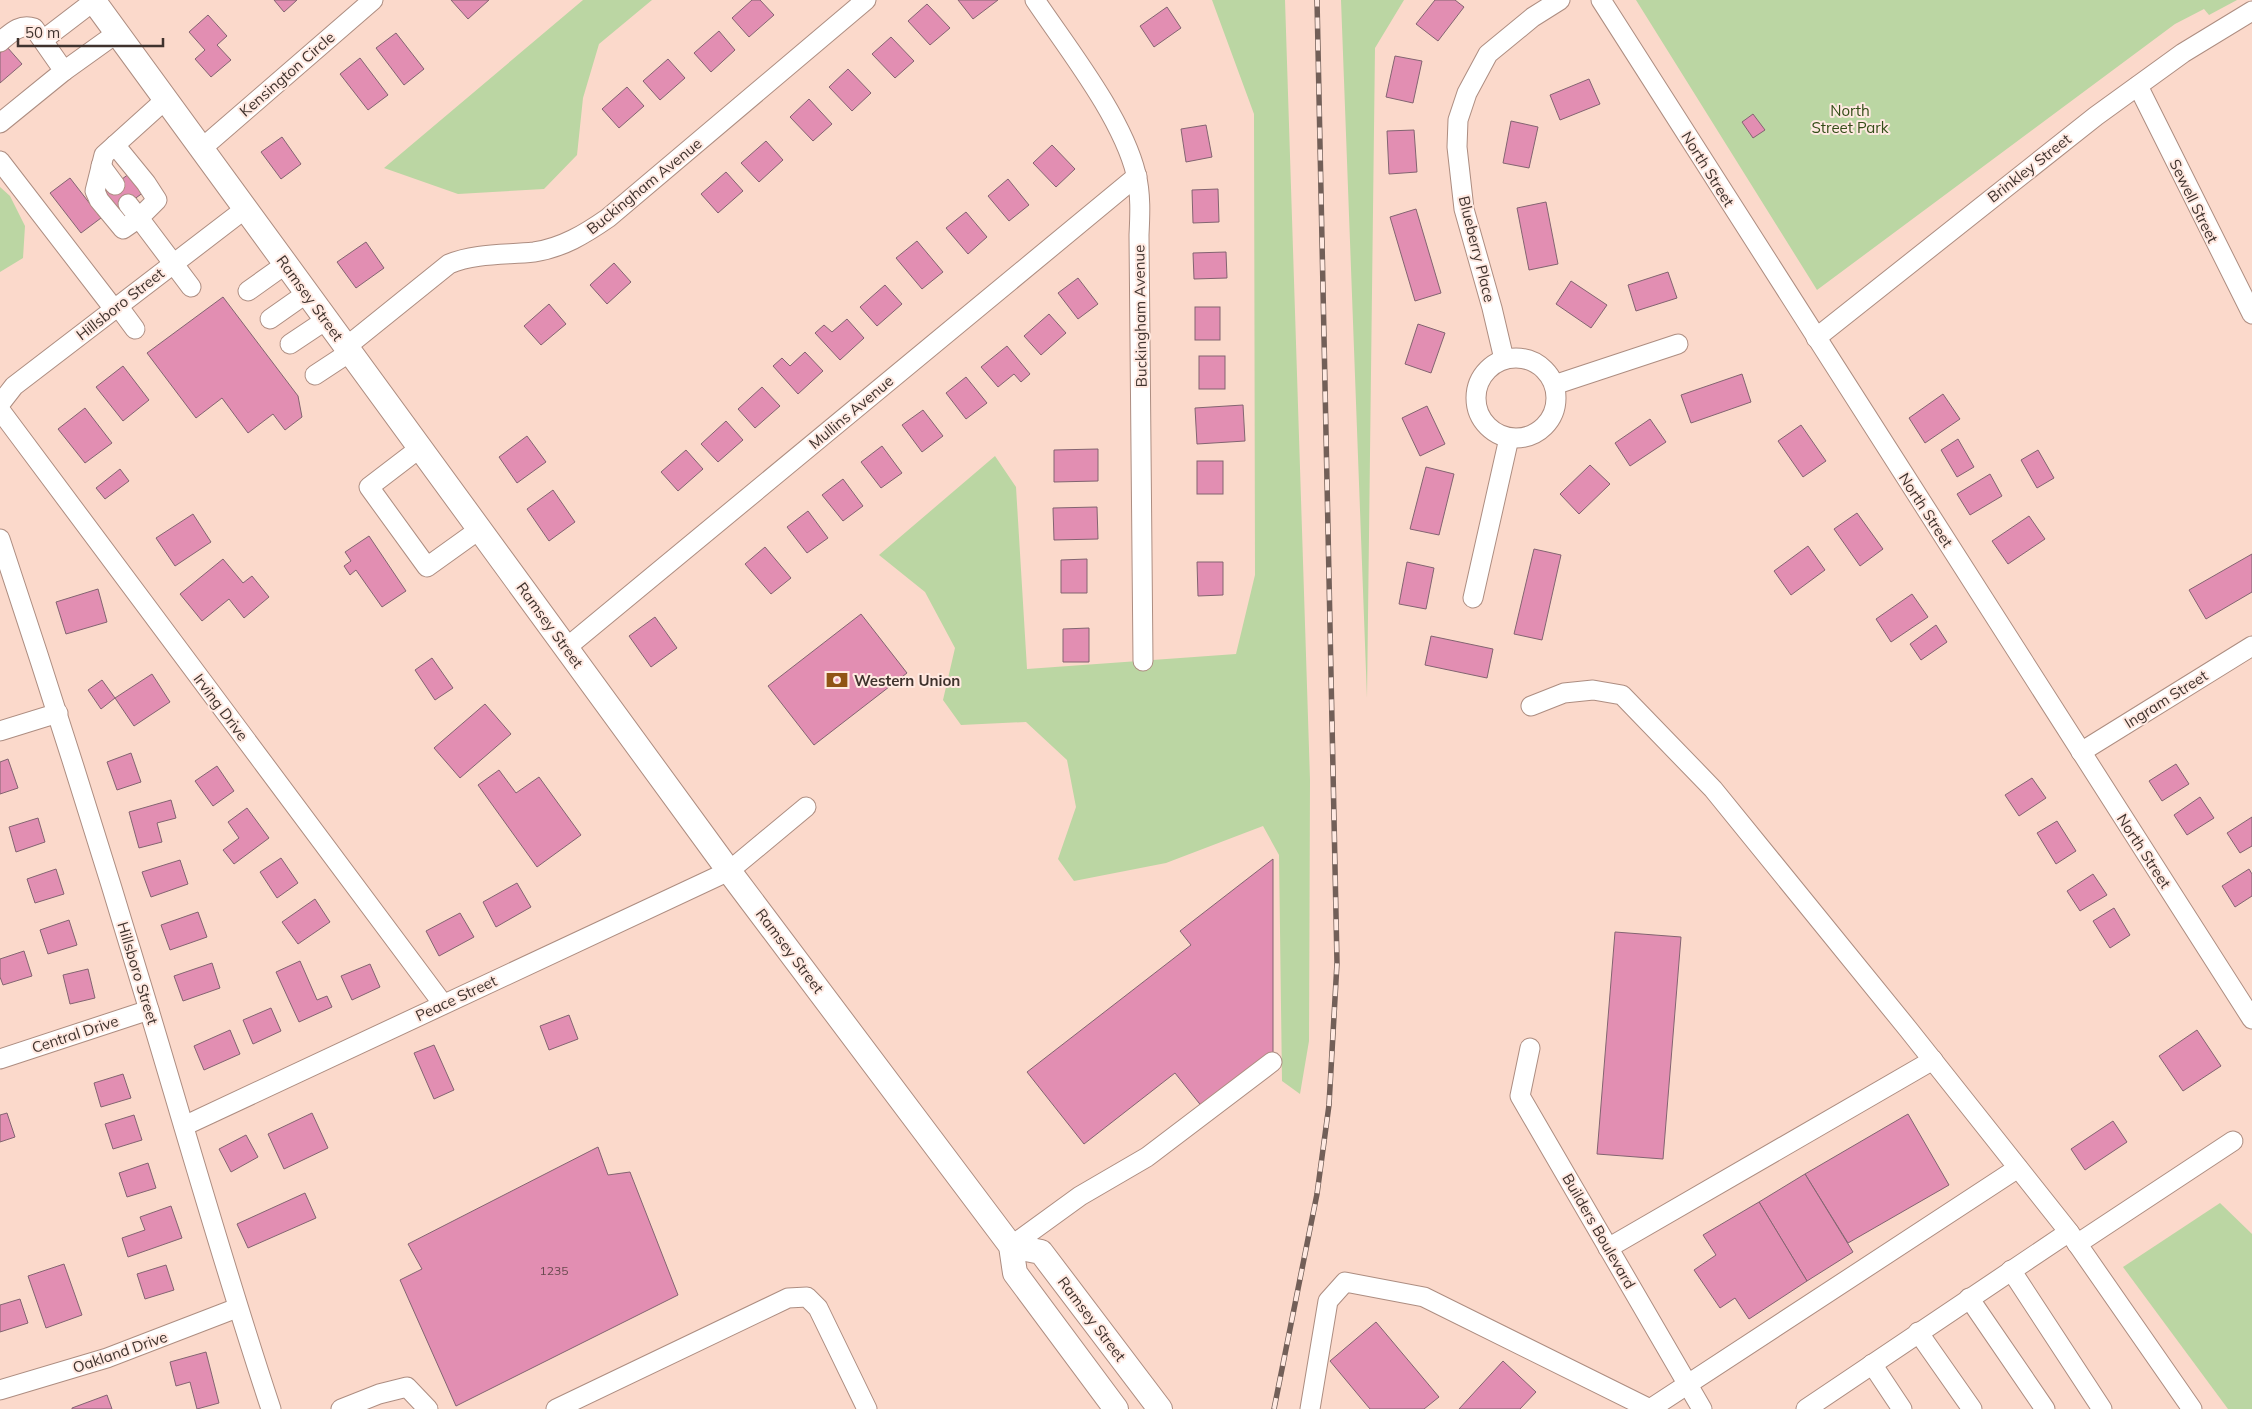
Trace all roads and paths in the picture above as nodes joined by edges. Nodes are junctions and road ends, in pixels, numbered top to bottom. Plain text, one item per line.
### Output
1 (373, 0) edge
2 (866, 0) edge
3 (1035, 0) edge
4 (1560, 0) edge
5 (1601, 0) edge
6 (93, 1) edge
7 (2252, 11) edge
8 (117, 34) junction
9 (42, 40) junction
10 (0, 42) edge
11 (64, 71) junction
12 (2138, 86) junction
13 (165, 100) junction
14 (0, 123) edge
15 (115, 145) junction
16 (201, 148) junction
17 (0, 161) edge
18 (101, 166) junction
19 (1137, 176) junction
20 (115, 185) dead end
21 (245, 209) junction
22 (133, 211) junction
23 (174, 263) junction
24 (286, 264) junction
25 (191, 287) dead end
26 (248, 291) dead end
27 (307, 293) junction
28 (116, 307) junction
29 (2252, 314) edge
30 (270, 319) dead end
31 (326, 320) junction
32 (135, 329) dead end
33 (1816, 338) junction
34 (290, 344) dead end
35 (1678, 344) dead end
36 (348, 350) junction
37 (1504, 359) junction
38 (315, 375) dead end
39 (1554, 385) junction
40 (0, 404) edge
41 (0, 410) edge
42 (1509, 438) junction
43 (420, 448) junction
44 (480, 529) junction
45 (0, 539) edge
46 (1473, 598) dead end
47 (2252, 646) edge
48 (566, 648) junction
49 (1143, 661) dead end
50 (1531, 706) dead end
51 (58, 713) junction
52 (0, 731) edge
53 (2080, 752) junction
54 (806, 807) dead end
55 (729, 871) junction
56 (443, 1004) junction
57 (149, 1010) junction
58 (2252, 1019) edge
59 (1530, 1048) dead end
60 (0, 1059) edge
61 (1933, 1060) junction
62 (1272, 1062) dead end
63 (184, 1126) junction
64 (2233, 1141) dead end
65 (2018, 1168) junction
66 (2073, 1238) junction
67 (1012, 1246) junction
68 (1608, 1248) junction
69 (2011, 1270) junction
70 (1969, 1298) junction
71 (237, 1308) junction
72 (1918, 1332) junction
73 (1872, 1364) junction
74 (1687, 1384) junction
75 (0, 1390) edge
76 (560, 1408) edge
77 (270, 1409) edge
78 (341, 1409) edge
79 (428, 1409) edge
80 (867, 1409) edge
81 (1116, 1409) edge
82 (1160, 1409) edge
83 (1310, 1409) edge
84 (1650, 1409) edge
85 (1702, 1409) edge
86 (1806, 1409) edge
87 (1902, 1409) edge
88 (1972, 1409) edge
89 (2046, 1409) edge
90 (2102, 1409) edge
91 (2192, 1409) edge

1 - 16 street, Kensington Circle
2 - 36 street, Buckingham Avenue
3 - 19 street, Buckingham Avenue
4 - 37 street, Blueberry Place
5 - 33 street, North Street
6 - 8 main road, Ramsey Street
6 - 9 street
7 - 12 street, Brinkley Street
8 - 11 street
8 - 13 main road, Ramsey Street
9 - 10 street
9 - 11 street
11 - 14 street
12 - 29 street, Sewell Street
12 - 33 street, Brinkley Street
13 - 15 street
13 - 16 main road, Ramsey Street
15 - 18 street
15 - 22 street
16 - 21 main road, Ramsey Street
17 - 28 street
18 - 20 street
18 - 22 street
19 - 48 street, Mullins Avenue
19 - 49 street, Buckingham Avenue
21 - 23 street, Hillsboro Street
21 - 24 main road, Ramsey Street
22 - 23 street
23 - 25 street
23 - 28 street, Hillsboro Street
24 - 26 street
24 - 27 main road, Ramsey Street
27 - 30 street
27 - 31 main road, Ramsey Street
28 - 32 street
28 - 40 street, Hillsboro Street
31 - 34 street
31 - 36 main road, Ramsey Street
33 - 53 street, North Street
35 - 39 street
36 - 38 street, Buckingham Avenue
36 - 43 main road, Ramsey Street
37 - 39 street
37 - 42 street
39 - 42 street
41 - 56 street, Irving Drive
42 - 46 street
43 - 44 main road, Ramsey Street
43 - 44 street
44 - 48 main road, Ramsey Street
45 - 51 street, Hillsboro Street
47 - 53 street, Ingram Street
48 - 55 main road, Ramsey Street
50 - 61 street
51 - 52 street
51 - 57 street, Hillsboro Street
53 - 58 street, North Street
54 - 55 street, Peace Street
55 - 56 street, Peace Street
55 - 67 main road, Ramsey Street
56 - 63 street, Peace Street
57 - 60 street, Central Drive
57 - 63 street, Hillsboro Street
59 - 68 street, Builders Boulevard
61 - 65 street
61 - 68 street
62 - 67 street
63 - 71 street, Hillsboro Street
64 - 66 street
65 - 66 street
65 - 74 street
66 - 69 street
66 - 91 street
67 - 81 main road
67 - 82 main road, Ramsey Street
68 - 74 street, Builders Boulevard
69 - 70 street
69 - 90 street
70 - 72 street
70 - 89 street
71 - 75 street, Oakland Drive
71 - 77 street, Hillsboro Street
72 - 73 street
72 - 88 street
73 - 86 street
73 - 87 street
74 - 84 street
74 - 85 street, Builders Boulevard
76 - 80 street
78 - 79 street
83 - 84 street

